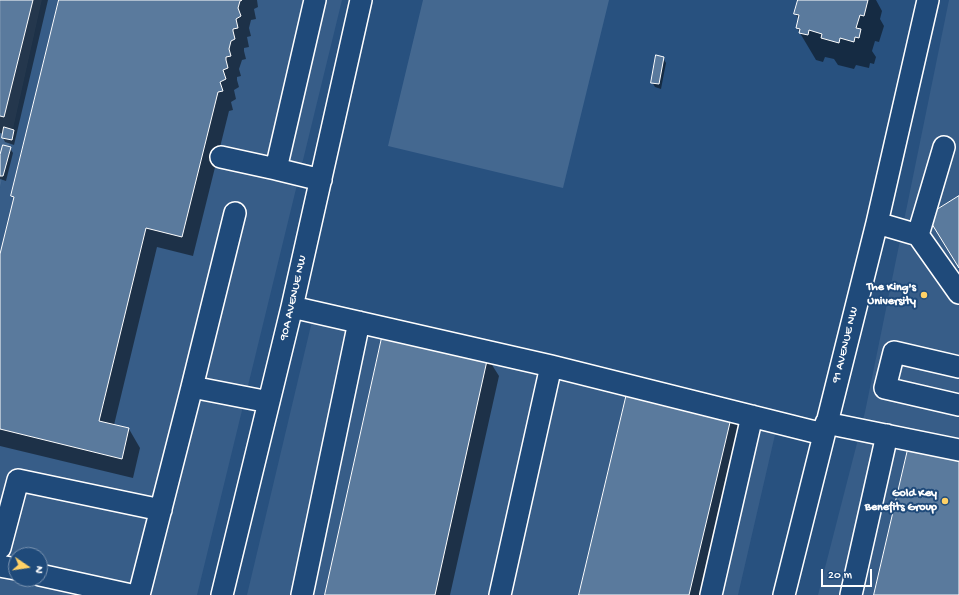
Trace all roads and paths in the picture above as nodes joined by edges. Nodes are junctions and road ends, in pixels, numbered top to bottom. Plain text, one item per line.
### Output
1 (315, 0) edge
2 (361, 0) edge
3 (928, 0) edge
4 (944, 147) dead end
5 (221, 157) dead end
6 (276, 169) junction
7 (321, 180) junction
8 (235, 213) dead end
9 (878, 223) junction
10 (918, 235) junction
11 (959, 293) edge
12 (292, 307) junction
13 (359, 322) junction
14 (551, 366) junction
15 (959, 367) edge
16 (192, 387) junction
17 (269, 402) junction
18 (959, 405) edge
19 (752, 416) junction
20 (825, 429) junction
21 (887, 435) junction
22 (959, 450) edge
23 (161, 510) junction
24 (0, 548) edge
25 (48, 577) edge
26 (131, 595) edge
27 (139, 595) edge
28 (222, 595) edge
29 (302, 595) edge
30 (500, 595) edge
31 (711, 595) edge
32 (784, 595) edge
33 (851, 595) edge

1 - 6 street
2 - 7 street, 90A AVENUE NW
3 - 9 street, 91 AVENUE NW
4 - 10 street
5 - 6 street
6 - 7 street
7 - 12 street, 90A AVENUE NW
8 - 16 street
9 - 10 street
9 - 20 street, 91 AVENUE NW
10 - 11 street
12 - 13 street
12 - 17 street, 90A AVENUE NW
13 - 14 street
13 - 29 street
14 - 19 street
14 - 30 street
15 - 18 street
16 - 17 street
16 - 23 street
17 - 28 street, 90A AVENUE NW
19 - 20 street
19 - 31 street
20 - 21 street
20 - 32 street, 91 AVENUE NW
21 - 22 street
21 - 33 street
23 - 24 street
23 - 27 street
25 - 26 street

